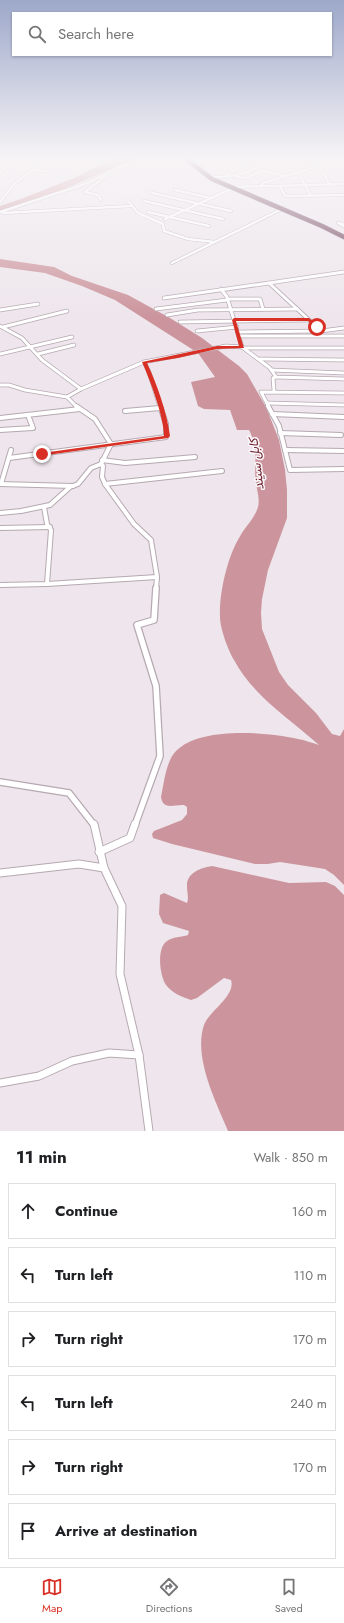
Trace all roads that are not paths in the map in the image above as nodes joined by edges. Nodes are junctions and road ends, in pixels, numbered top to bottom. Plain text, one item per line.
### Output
1 (42, 211) edge
2 (136, 211) edge
3 (182, 211) edge
4 (187, 211) edge
5 (279, 211) edge
6 (287, 211) edge
7 (287, 211) edge
8 (148, 212) dead end
9 (0, 213) edge
10 (169, 217) junction
11 (165, 219) dead end
12 (223, 219) dead end
13 (209, 226) dead end
14 (344, 234) edge
15 (344, 237) edge
16 (215, 242) junction
17 (172, 263) dead end
18 (344, 272) edge
19 (269, 283) junction
20 (221, 289) junction
21 (164, 298) dead end
22 (227, 300) junction
23 (38, 304) dead end
24 (156, 308) dead end
25 (230, 309) junction
26 (263, 309) junction
27 (297, 309) junction
28 (0, 310) edge
29 (68, 311) dead end
30 (167, 315) dead end
31 (234, 320) junction
32 (309, 320) junction
33 (180, 322) dead end
34 (1, 326) edge
35 (237, 327) junction
36 (344, 328) edge
37 (197, 331) dead end
38 (321, 331) junction
39 (238, 332) junction
40 (240, 336) junction
41 (344, 336) edge
42 (72, 337) dead end
43 (74, 345) dead end
44 (32, 347) junction
45 (243, 348) junction
46 (344, 348) edge
47 (0, 354) edge
48 (38, 354) junction
49 (258, 359) junction
50 (344, 360) edge
51 (144, 362) junction
52 (271, 370) junction
53 (344, 373) edge
54 (276, 377) junction
55 (344, 380) edge
56 (0, 385) edge
57 (81, 389) junction
58 (274, 391) junction
59 (344, 393) edge
60 (67, 397) junction
61 (267, 403) junction
62 (344, 405) edge
63 (160, 408) junction
64 (80, 409) junction
65 (125, 411) dead end
66 (272, 414) junction
67 (28, 415) junction
68 (344, 417) edge
69 (0, 418) edge
70 (0, 430) edge
71 (280, 433) junction
72 (342, 434) dead end
73 (110, 444) junction
74 (11, 450) dead end
75 (285, 450) junction
76 (344, 452) edge
77 (195, 457) dead end
78 (9, 458) junction
79 (102, 462) junction
80 (344, 469) edge
81 (222, 471) dead end
82 (1, 484) edge
83 (105, 484) junction
84 (74, 486) junction
85 (44, 507) junction
86 (0, 513) edge
87 (50, 527) junction
88 (0, 528) edge
89 (157, 577) junction
90 (47, 584) junction
91 (0, 585) edge
92 (0, 782) edge
93 (99, 852) junction
94 (104, 868) junction
95 (0, 873) edge
96 (139, 1055) junction
97 (0, 1083) edge
98 (149, 1131) edge

1 - 9 street
2 - 16 street
3 - 10 street
4 - 12 street
5 - 16 street
6 - 14 highway
7 - 15 highway
8 - 10 street
10 - 11 street
10 - 13 street
16 - 17 street
18 - 19 street
19 - 20 street
19 - 27 street
20 - 21 street
20 - 22 street
22 - 24 street
22 - 25 street
22 - 26 street
23 - 28 street
25 - 26 street
25 - 30 street
25 - 31 street
26 - 27 street
27 - 32 street
29 - 34 street
31 - 32 street
31 - 33 street
31 - 35 street
32 - 38 street
34 - 44 street
35 - 37 street
35 - 39 street
36 - 38 street
38 - 39 street
39 - 40 street
40 - 41 street
40 - 45 street
42 - 44 street
43 - 48 street
44 - 47 street
44 - 48 street
45 - 46 street
45 - 49 street
45 - 51 street
48 - 57 street
49 - 50 street
49 - 52 street
51 - 57 street
51 - 63 street
52 - 53 street
52 - 54 street
54 - 55 street
54 - 58 street
56 - 60 street
57 - 60 street
58 - 59 street
58 - 61 street
60 - 64 street
61 - 62 street
61 - 66 street
63 - 65 street
63 - 73 street
64 - 67 street
64 - 73 street
66 - 68 street
66 - 71 street
67 - 69 street
67 - 70 street
71 - 72 street
71 - 75 street
73 - 78 street
73 - 79 street
74 - 78 street
75 - 76 street
75 - 80 street
77 - 79 street
78 - 82 street
79 - 83 street
79 - 84 street
81 - 83 street
82 - 84 street
83 - 89 street
84 - 85 street
85 - 86 street
85 - 87 street
87 - 88 street
87 - 90 street
89 - 90 street
89 - 93 street
90 - 91 street
92 - 93 street
93 - 94 street
94 - 95 street
94 - 96 street
96 - 97 street
96 - 98 street

